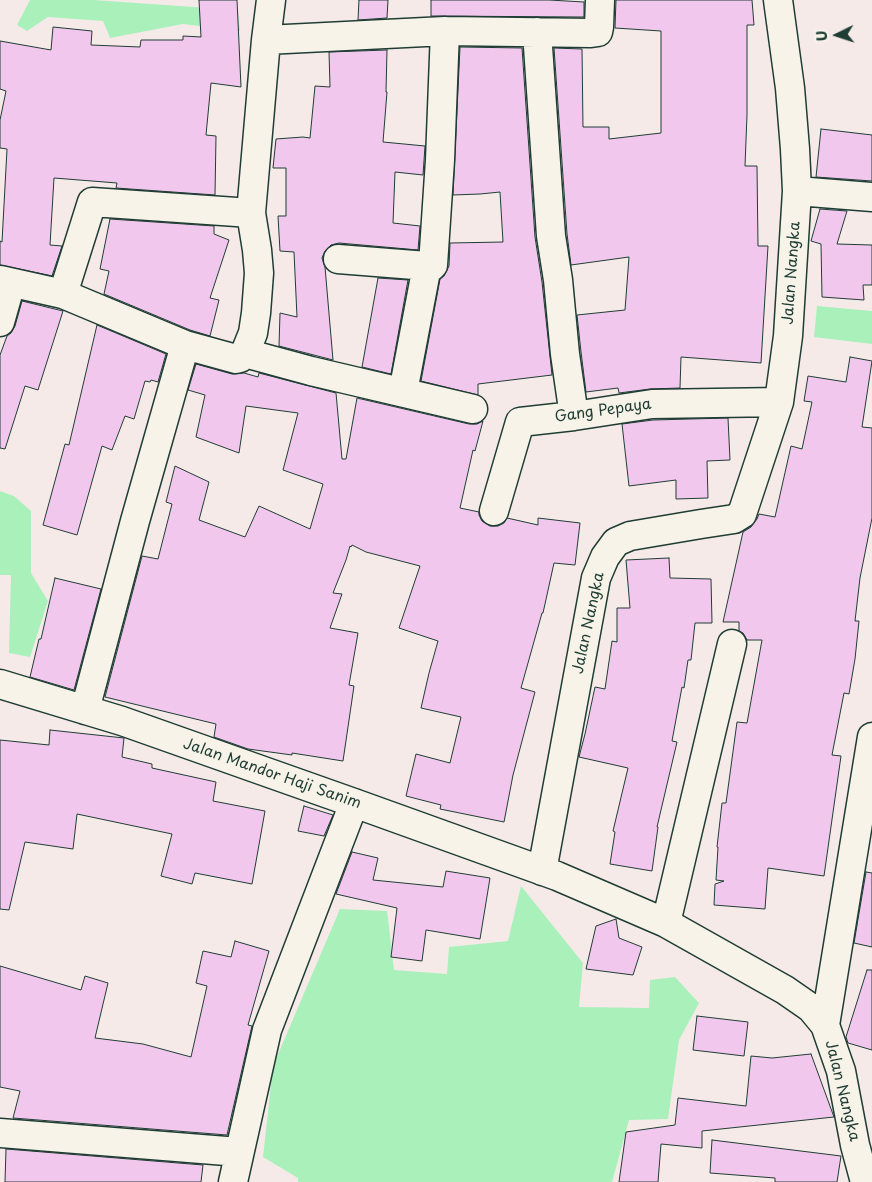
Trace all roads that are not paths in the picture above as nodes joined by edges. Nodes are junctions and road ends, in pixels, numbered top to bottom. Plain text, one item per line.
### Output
1 (271, 0) edge
2 (600, 0) edge
3 (778, 0) edge
4 (445, 31) junction
5 (537, 32) junction
6 (266, 40) junction
7 (797, 191) junction
8 (872, 197) edge
9 (251, 212) junction
10 (338, 259) dead end
11 (427, 266) junction
12 (6, 282) edge
13 (63, 294) junction
14 (0, 322) edge
15 (185, 346) junction
16 (245, 353) junction
17 (403, 392) junction
18 (779, 402) junction
19 (473, 409) dead end
20 (574, 416) junction
21 (494, 511) dead end
22 (732, 644) dead end
23 (0, 684) edge
24 (85, 710) junction
25 (872, 737) edge
26 (868, 794) edge
27 (354, 803) junction
28 (542, 871) junction
29 (666, 923) junction
30 (826, 1025) junction
31 (0, 1132) edge
32 (239, 1152) junction
33 (233, 1182) edge
34 (866, 1182) edge

1 - 6 street
2 - 5 street
3 - 7 street, Jalan Nangka
4 - 5 street
4 - 6 street
4 - 11 street
5 - 20 street
6 - 9 street
7 - 8 street
7 - 18 street, Jalan Nangka
9 - 13 street
9 - 16 street
10 - 11 street
11 - 17 street
12 - 13 street
12 - 14 street
13 - 15 street
15 - 16 street
15 - 24 street
16 - 17 street
17 - 19 street
18 - 20 street, Gang Pepaya
18 - 28 street, Jalan Nangka
20 - 21 street, Gang Pepaya
22 - 29 street
23 - 24 street, Jalan Mandor Haji Sanim
24 - 27 street, Jalan Mandor Haji Sanim
25 - 26 street
26 - 30 street
27 - 28 street, Jalan Mandor Haji Sanim
27 - 32 street
28 - 29 street, Jalan Nangka
29 - 30 street, Jalan Nangka
30 - 34 street, Jalan Nangka
31 - 32 street
32 - 33 street

